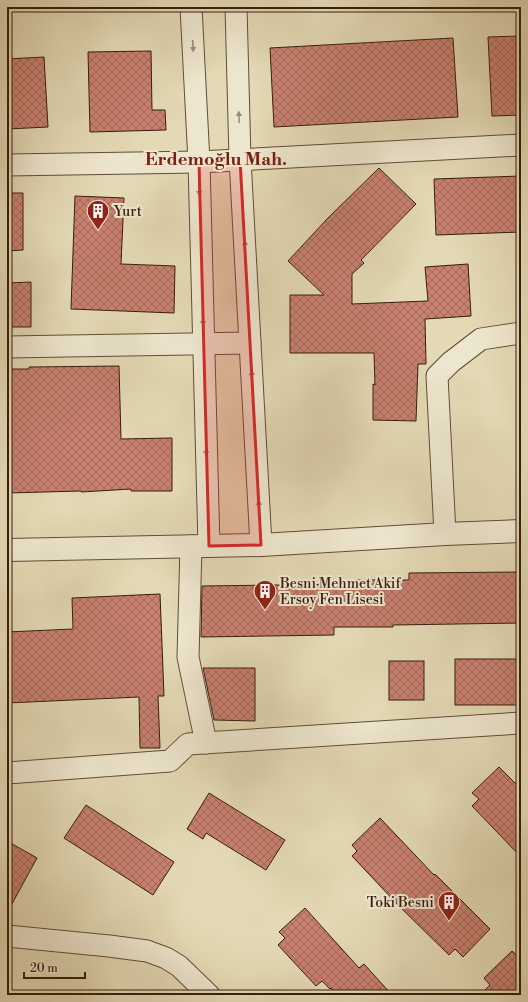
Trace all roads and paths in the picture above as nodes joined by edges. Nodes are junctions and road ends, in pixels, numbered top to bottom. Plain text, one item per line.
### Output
1 (191, 7) edge
2 (236, 7) edge
3 (521, 145) edge
4 (240, 159) junction
5 (199, 162) junction
6 (7, 165) edge
7 (521, 333) edge
8 (250, 342) junction
9 (203, 344) junction
10 (7, 347) edge
11 (521, 531) edge
12 (445, 534) junction
13 (261, 545) junction
14 (200, 546) junction
15 (7, 550) edge
16 (521, 723) edge
17 (206, 743) junction
18 (7, 773) edge
19 (7, 936) edge
20 (209, 995) edge

1 -> 5 street
4 -> 2 street
3 - 4 street
4 - 5 street
8 -> 4 street
5 - 6 street
5 -> 9 street
7 - 12 street
8 - 9 street
13 -> 8 street
9 - 10 street
9 -> 14 street
11 - 12 street
12 - 13 street
13 - 14 street
14 - 15 street
14 - 17 street
16 - 17 street
17 - 18 street
19 - 20 street

